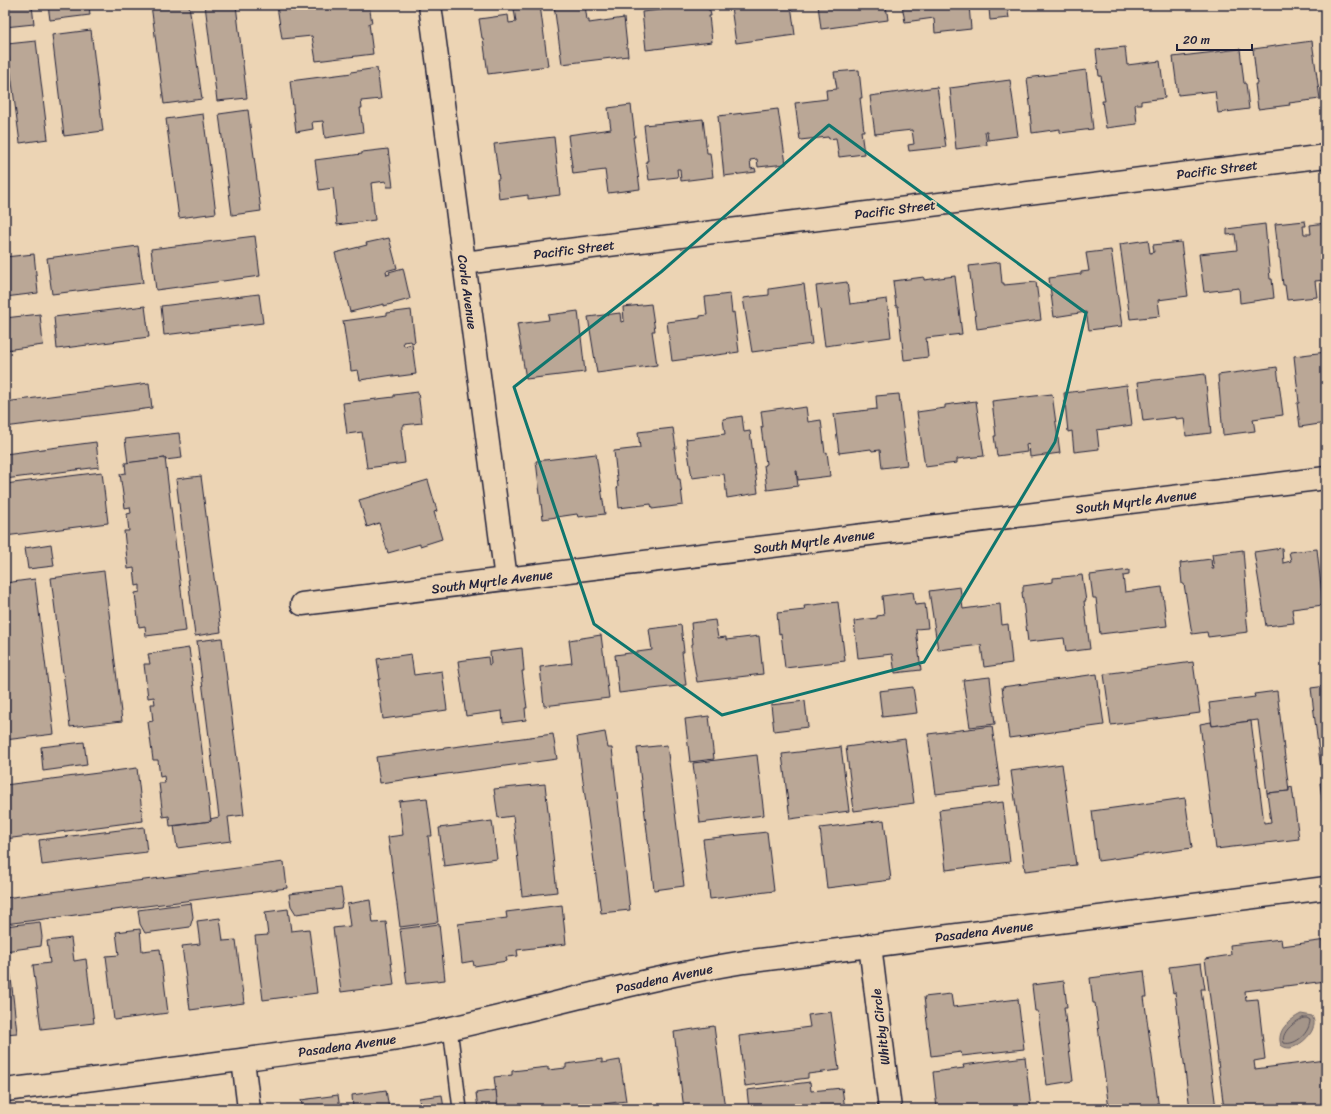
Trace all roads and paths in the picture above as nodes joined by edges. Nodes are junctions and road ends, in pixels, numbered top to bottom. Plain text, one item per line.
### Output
1 (430, 5) edge
2 (1326, 156) edge
3 (464, 263) junction
4 (1326, 478) edge
5 (506, 579) junction
6 (302, 604) dead end
7 (1326, 888) edge
8 (870, 945) junction
9 (450, 1028) junction
10 (242, 1060) junction
11 (5, 1090) edge
12 (249, 1109) edge
13 (460, 1109) edge
14 (890, 1109) edge

1 - 3 street, Corla Avenue
2 - 3 street, Pacific Street
3 - 5 street, Corla Avenue
4 - 5 street, South Myrtle Avenue
5 - 6 street, South Myrtle Avenue
7 - 8 street, Pasadena Avenue
8 - 9 street, Pasadena Avenue
8 - 14 street, Whitby Circle
9 - 10 street, Pasadena Avenue
9 - 13 lane
10 - 11 street, Pasadena Avenue
10 - 12 street

